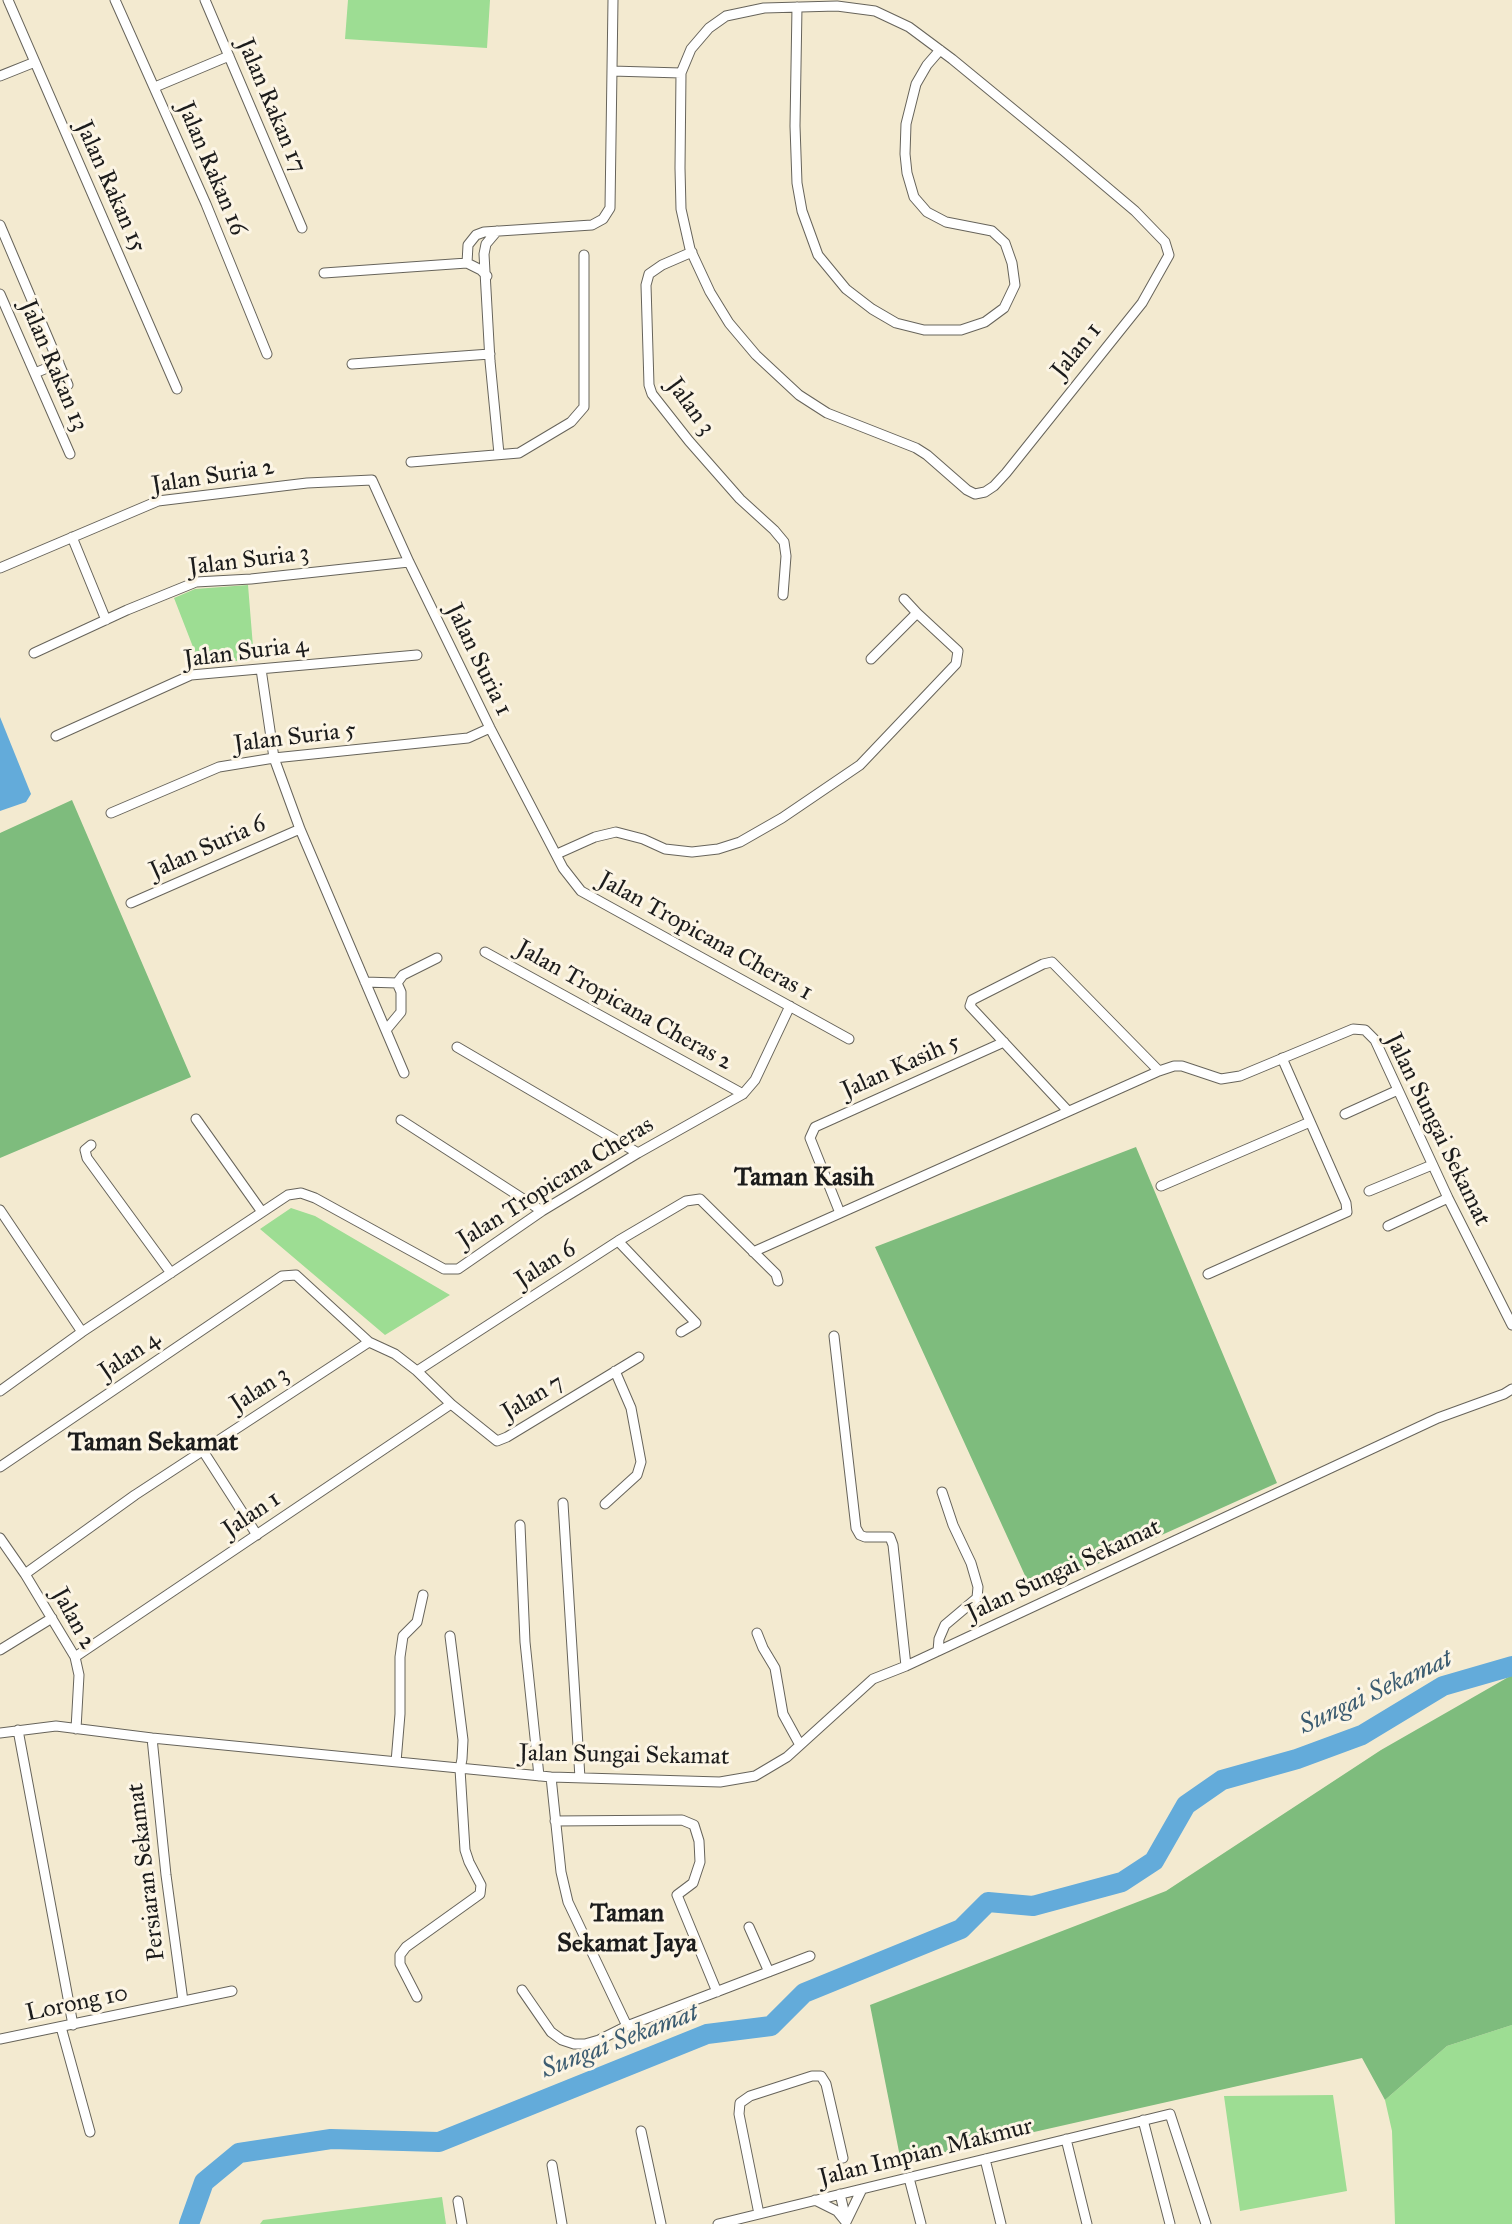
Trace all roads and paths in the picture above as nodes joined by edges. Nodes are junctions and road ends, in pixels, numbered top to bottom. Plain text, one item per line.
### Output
1 (8, 0) edge
2 (115, 0) edge
3 (205, 0) edge
4 (613, 0) edge
5 (797, 7) junction
6 (940, 50) junction
7 (229, 56) junction
8 (35, 63) junction
9 (612, 71) junction
10 (681, 73) junction
11 (0, 76) edge
12 (155, 87) junction
13 (0, 225) edge
14 (302, 228) dead end
15 (497, 231) junction
16 (692, 252) junction
17 (584, 255) dead end
18 (467, 263) junction
19 (324, 273) dead end
20 (487, 276) junction
21 (0, 294) edge
22 (267, 354) dead end
23 (490, 354) junction
24 (59, 363) junction
25 (352, 364) dead end
26 (35, 373) junction
27 (68, 384) dead end
28 (177, 389) dead end
29 (69, 454) dead end
30 (499, 454) junction
31 (411, 462) dead end
32 (372, 480) joint
33 (72, 537) junction
34 (409, 562) junction
35 (0, 568) edge
36 (783, 595) dead end
37 (904, 599) dead end
38 (917, 613) junction
39 (106, 620) junction
40 (34, 653) dead end
41 (417, 655) dead end
42 (871, 659) dead end
43 (261, 669) junction
44 (490, 728) junction
45 (56, 736) dead end
46 (274, 758) junction
47 (111, 813) dead end
48 (300, 829) junction
49 (556, 854) junction
50 (131, 903) dead end
51 (485, 952) dead end
52 (437, 958) dead end
53 (365, 982) junction
54 (397, 983) junction
55 (790, 1006) junction
56 (386, 1030) junction
57 (849, 1039) dead end
58 (1004, 1042) junction
59 (456, 1047) dead end
60 (1282, 1058) junction
61 (1159, 1071) junction
62 (404, 1073) dead end
63 (1398, 1090) junction
64 (743, 1094) junction
65 (1068, 1111) junction
66 (1345, 1114) dead end
67 (195, 1119) dead end
68 (401, 1120) dead end
69 (1310, 1122) junction
70 (91, 1145) dead end
71 (638, 1153) junction
72 (1432, 1165) junction
73 (1161, 1186) dead end
74 (1369, 1191) dead end
75 (1448, 1198) junction
76 (0, 1210) edge
77 (542, 1211) junction
78 (262, 1212) junction
79 (840, 1213) junction
80 (1388, 1226) dead end
81 (618, 1241) junction
82 (753, 1252) junction
83 (171, 1274) junction
84 (1208, 1274) dead end
85 (778, 1281) dead end
86 (1512, 1325) edge
87 (82, 1332) junction
88 (681, 1332) dead end
89 (834, 1336) dead end
90 (369, 1342) junction
91 (639, 1357) dead end
92 (417, 1371) junction
93 (615, 1371) junction
94 (1512, 1389) edge
95 (0, 1391) edge
96 (451, 1404) junction
97 (203, 1451) junction
98 (0, 1467) edge
99 (942, 1492) dead end
100 (562, 1503) dead end
101 (605, 1504) dead end
102 (520, 1525) dead end
103 (257, 1535) junction
104 (0, 1538) edge
105 (25, 1574) junction
106 (423, 1595) dead end
107 (52, 1618) junction
108 (757, 1633) dead end
109 (450, 1636) dead end
110 (0, 1650) edge
111 (938, 1651) junction
112 (75, 1657) junction
113 (906, 1666) junction
114 (76, 1729) junction
115 (18, 1730) junction
116 (0, 1733) edge
117 (152, 1738) junction
118 (800, 1745) junction
119 (396, 1762) junction
120 (459, 1769) junction
121 (539, 1776) junction
122 (551, 1777) junction
123 (580, 1778) junction
124 (555, 1821) junction
125 (749, 1928) dead end
126 (810, 1956) dead end
127 (769, 1972) junction
128 (522, 1990) dead end
129 (232, 1991) dead end
130 (717, 1992) junction
131 (417, 1997) dead end
132 (183, 2001) junction
133 (73, 2025) junction
134 (627, 2026) junction
135 (61, 2027) junction
136 (0, 2039) edge
137 (1143, 2121) junction
138 (641, 2130) dead end
139 (90, 2132) dead end
140 (1066, 2139) junction
141 (843, 2158) dead end
142 (985, 2159) junction
143 (552, 2166) dead end
144 (909, 2178) junction
145 (862, 2189) junction
146 (840, 2194) junction
147 (815, 2200) junction
148 (458, 2201) dead end
149 (759, 2214) junction
150 (847, 2223) edge
151 (462, 2224) edge
152 (562, 2224) edge
153 (662, 2224) edge
154 (718, 2224) edge
155 (921, 2224) edge
156 (1001, 2224) edge
157 (1087, 2224) edge
158 (1170, 2224) edge
159 (1206, 2224) edge

1 - 8 street, Jalan Rakan 15
2 - 12 street, Jalan Rakan 16
3 - 7 street, Jalan Rakan 17
4 - 9 street
5 - 6 street, Jalan 1
5 - 6 street
5 - 10 street, Jalan 1
6 - 16 street, Jalan 1
7 - 12 street
7 - 14 street, Jalan Rakan 17
8 - 11 street
8 - 28 street, Jalan Rakan 15
9 - 10 street
9 - 15 street
10 - 16 street, Jalan 1
12 - 22 street, Jalan Rakan 16
13 - 24 street
15 - 18 street
15 - 20 street
16 - 36 street, Jalan 3
17 - 30 street
18 - 19 street
18 - 20 street
20 - 23 street
21 - 26 street, Jalan Rakan 13
23 - 25 street
23 - 30 street
24 - 26 street
24 - 27 street
26 - 29 street, Jalan Rakan 13
30 - 31 street
32 - 33 street, Jalan Suria 2
32 - 34 street, Jalan Suria 1
33 - 35 street, Jalan Suria 2
33 - 39 street
34 - 39 street, Jalan Suria 3
34 - 44 street, Jalan Suria 1
37 - 38 street
38 - 42 street
38 - 49 street
39 - 40 street, Jalan Suria 3
41 - 43 street, Jalan Suria 4
43 - 45 street, Jalan Suria 4
43 - 46 street
44 - 46 street, Jalan Suria 5
44 - 49 street, Jalan Suria 1
46 - 47 street, Jalan Suria 5
46 - 48 street
48 - 50 street, Jalan Suria 6
48 - 53 street
49 - 55 street, Jalan Tropicana Cheras 1
51 - 64 street, Jalan Tropicana Cheras 2
52 - 54 street
53 - 54 street
53 - 56 street
54 - 56 street
55 - 57 street, Jalan Tropicana Cheras 1
55 - 64 street, Jalan Tropicana Cheras
56 - 62 street
58 - 61 street
58 - 65 street
58 - 79 street, Jalan Kasih 5
59 - 71 street
60 - 61 street, Jalan Sungai Sekamat
60 - 63 street, Jalan Sungai Sekamat
60 - 69 street
61 - 65 street, Jalan Sungai Sekamat
63 - 66 street
63 - 72 street, Jalan Sungai Sekamat
64 - 71 street, Jalan Tropicana Cheras
65 - 79 street, Jalan Sungai Sekamat
67 - 78 street
68 - 77 street
69 - 73 street
69 - 84 street
70 - 83 street
71 - 77 street, Jalan Tropicana Cheras
72 - 74 street
72 - 75 street, Jalan Sungai Sekamat
75 - 80 street
75 - 86 street, Jalan Sungai Sekamat
76 - 87 street
77 - 78 street, Jalan Tropicana Cheras
78 - 83 street, Jalan Tropicana Cheras
79 - 82 street, Jalan Sungai Sekamat
81 - 82 street, Jalan 6
81 - 88 street
81 - 92 street, Jalan 6
82 - 85 street
83 - 87 street, Jalan Tropicana Cheras
87 - 95 street, Jalan Tropicana Cheras
89 - 113 street
90 - 92 street
90 - 97 street, Jalan 3
90 - 98 street, Jalan 4
91 - 93 street, Jalan 7
92 - 96 street
93 - 96 street, Jalan 7
93 - 101 street
94 - 111 street, Jalan Sungai Sekamat
96 - 103 street, Jalan 1
97 - 103 street
97 - 105 street, Jalan 3
99 - 111 street
100 - 123 street
102 - 121 street
103 - 112 street, Jalan 1
104 - 105 street, Jalan 2
105 - 107 street, Jalan 2
106 - 119 street
107 - 110 street
107 - 112 street, Jalan 2
108 - 118 street
109 - 120 street
111 - 113 street, Jalan Sungai Sekamat
112 - 114 street, Jalan 2
113 - 118 street, Jalan Sungai Sekamat
114 - 115 street, Jalan Sungai Sekamat
114 - 117 street, Jalan Sungai Sekamat
115 - 116 street, Jalan Sungai Sekamat
115 - 133 street
117 - 119 street, Jalan Sungai Sekamat
117 - 132 street, Persiaran Sekamat
118 - 123 street, Jalan Sungai Sekamat
119 - 120 street, Jalan Sungai Sekamat
120 - 121 street, Jalan Sungai Sekamat
120 - 131 street
121 - 122 street, Jalan Sungai Sekamat
122 - 123 street, Jalan Sungai Sekamat
122 - 124 street
124 - 130 street
124 - 134 street
125 - 127 street
126 - 127 street
127 - 130 street
128 - 134 street
129 - 132 street, Lorong 10
130 - 134 street
132 - 133 street, Lorong 10
133 - 135 street, Lorong 10
135 - 136 street, Lorong 10
135 - 139 street
137 - 140 street, Jalan Impian Makmur
137 - 158 street
137 - 159 street, Jalan Impian Makmur
138 - 153 street
140 - 142 street, Jalan Impian Makmur
140 - 157 street
141 - 149 street
142 - 144 street, Jalan Impian Makmur
142 - 156 street
143 - 152 street
144 - 145 street, Jalan Impian Makmur
144 - 155 street
145 - 146 street, Jalan Impian Makmur
145 - 150 street
146 - 147 street, Jalan Impian Makmur
146 - 150 street
147 - 149 street, Jalan Impian Makmur
147 - 150 street
148 - 151 street
149 - 154 street, Jalan Impian Makmur

